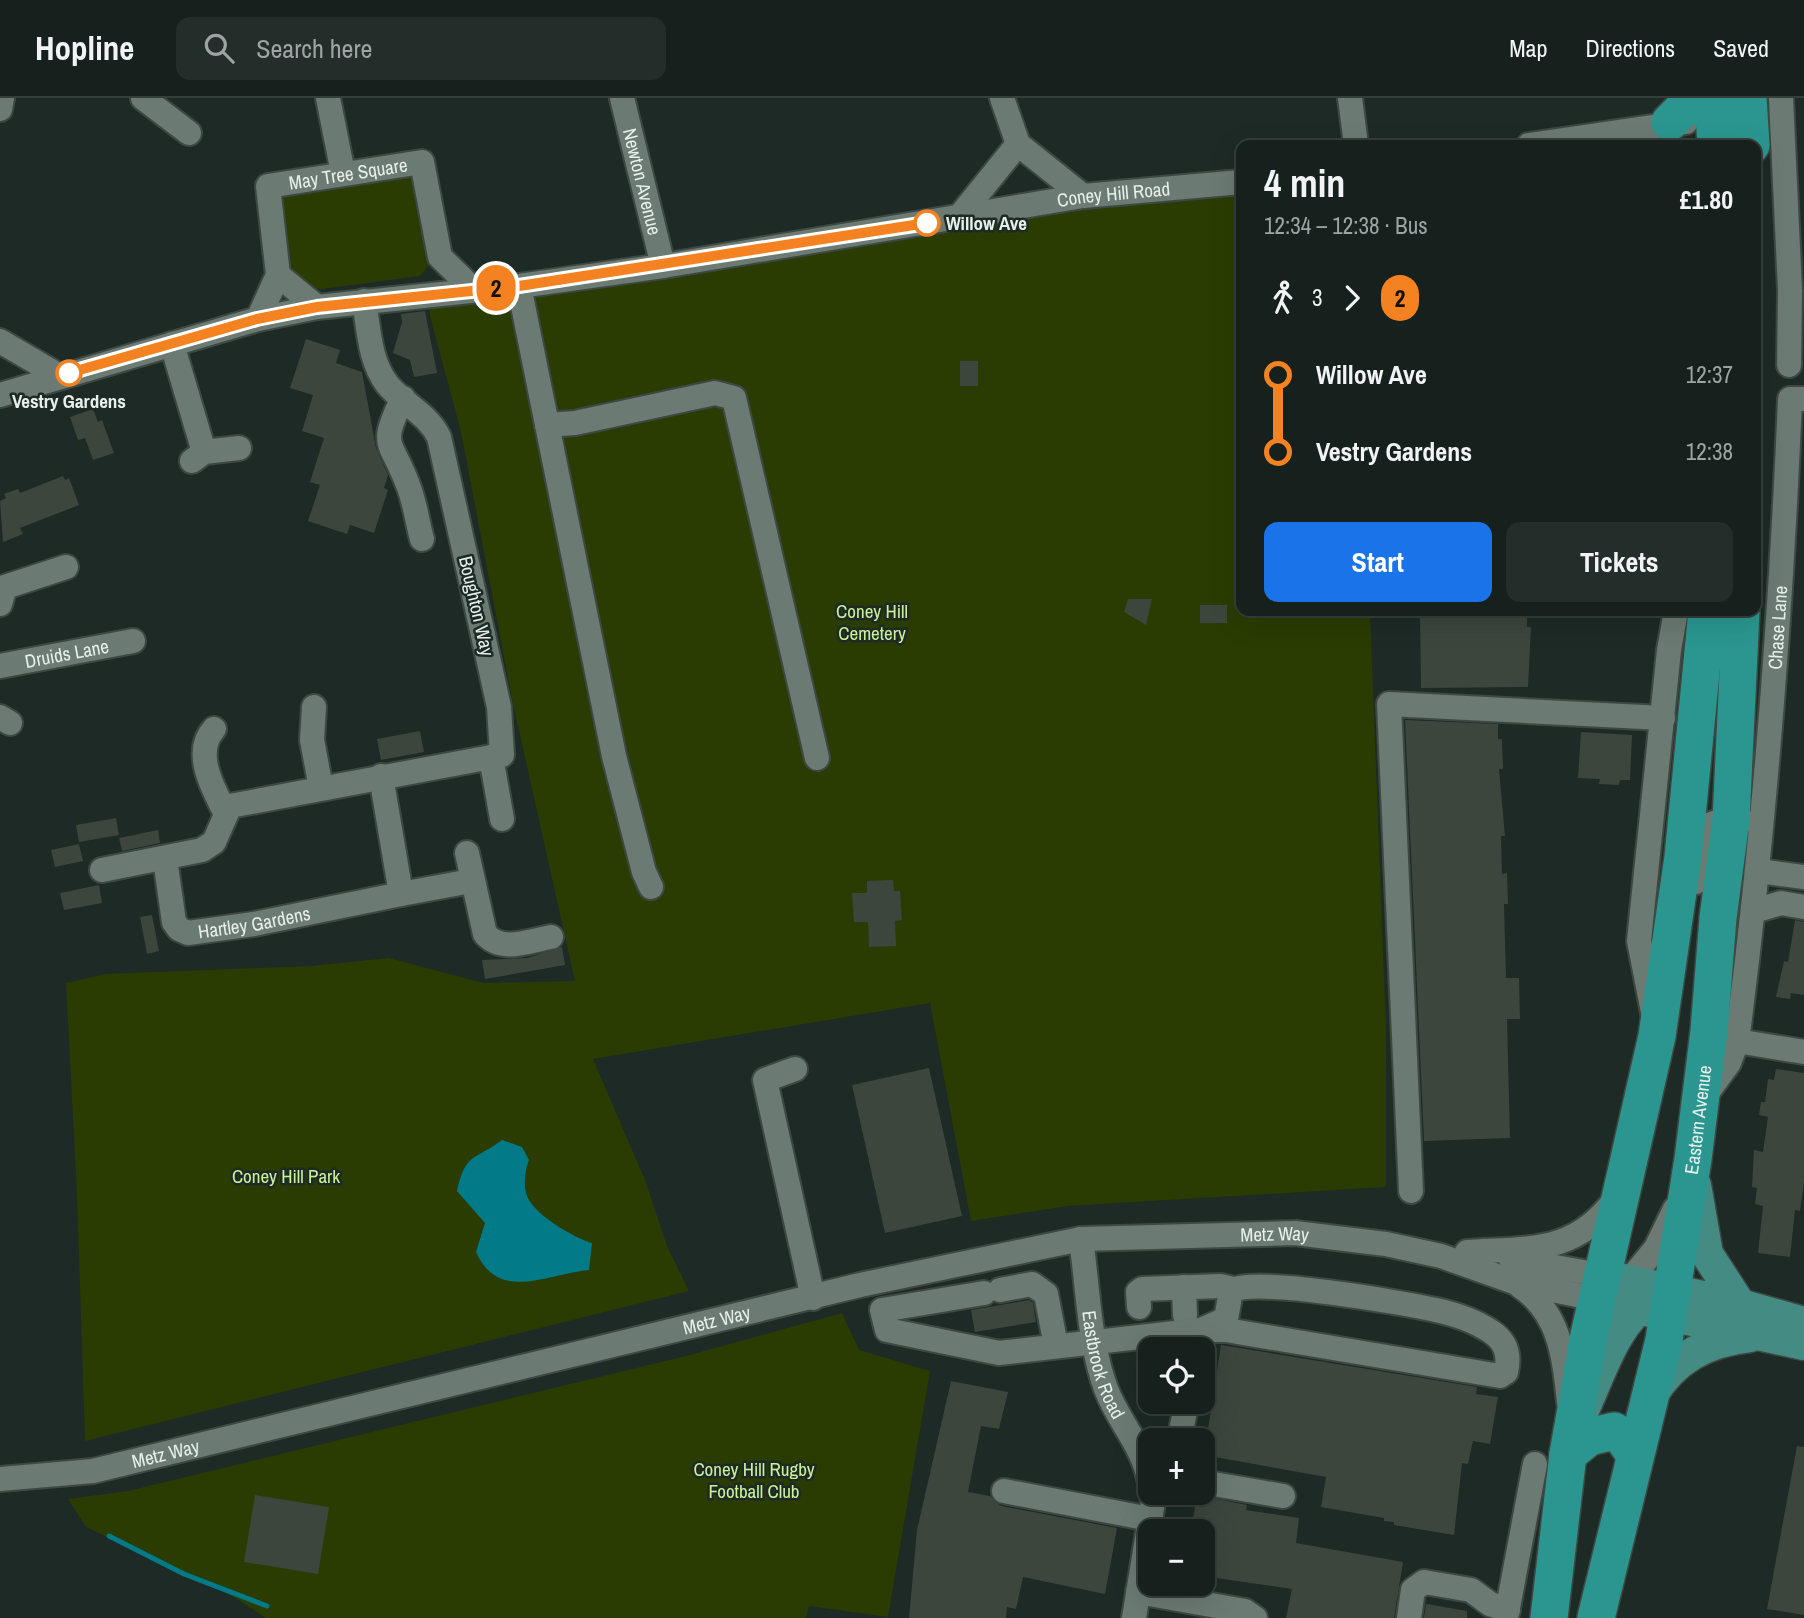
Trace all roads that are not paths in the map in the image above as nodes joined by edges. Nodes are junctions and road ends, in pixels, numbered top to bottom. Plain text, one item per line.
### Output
1 (2, 98) edge
2 (142, 98) edge
3 (328, 98) edge
4 (622, 98) edge
5 (1003, 98) edge
6 (1350, 98) edge
7 (1781, 98) edge
8 (0, 109) edge
9 (1719, 119) edge
10 (189, 133) dead end
11 (1355, 140) edge
12 (1566, 140) edge
13 (1018, 144) junction
14 (343, 173) junction
15 (1236, 182) edge
16 (1083, 195) junction
17 (959, 217) junction
18 (440, 257) junction
19 (663, 266) junction
20 (278, 275) junction
21 (519, 286) junction
22 (473, 289) junction
23 (414, 295) junction
24 (1795, 295) edge
25 (364, 301) junction
26 (317, 307) junction
27 (257, 319) junction
28 (0, 341) edge
29 (172, 344) junction
30 (1789, 365) dead end
31 (58, 375) junction
32 (0, 395) edge
33 (403, 398) junction
34 (1804, 399) edge
35 (547, 425) junction
36 (239, 448) dead end
37 (422, 539) dead end
38 (1794, 553) edge
39 (66, 567) dead end
40 (0, 604) edge
41 (1675, 616) edge
42 (1706, 616) edge
43 (1741, 616) edge
44 (134, 642) dead end
45 (0, 666) edge
46 (314, 707) dead end
47 (1663, 718) junction
48 (214, 729) dead end
49 (491, 757) junction
50 (817, 758) dead end
51 (381, 776) junction
52 (321, 788) junction
53 (226, 814) junction
54 (502, 819) dead end
55 (1746, 821) junction
56 (467, 853) dead end
57 (165, 859) junction
58 (102, 870) dead end
59 (1759, 871) junction
60 (1804, 877) edge
61 (471, 881) junction
62 (651, 887) dead end
63 (401, 894) junction
64 (1804, 907) edge
65 (1754, 911) junction
66 (551, 937) dead end
67 (1672, 942) junction
68 (1657, 1036) junction
69 (1737, 1041) junction
70 (1804, 1052) edge
71 (795, 1069) dead end
72 (1701, 1101) junction
73 (1634, 1144) junction
74 (1694, 1150) junction
75 (1624, 1183) junction
76 (1411, 1191) dead end
77 (1081, 1239) junction
78 (1467, 1252) junction
79 (1441, 1256) junction
80 (1514, 1282) junction
81 (1184, 1287) junction
82 (1233, 1289) junction
83 (1633, 1295) junction
84 (813, 1298) junction
85 (1740, 1305) junction
86 (1139, 1307) dead end
87 (1804, 1323) edge
88 (1195, 1331) edge
89 (1762, 1335) junction
90 (1178, 1337) edge
91 (1095, 1342) junction
92 (1138, 1342) edge
93 (1804, 1344) edge
94 (1056, 1346) junction
95 (1651, 1396) junction
96 (1138, 1448) edge
97 (1558, 1452) junction
98 (1635, 1455) junction
99 (0, 1479) edge
100 (1215, 1484) edge
101 (1004, 1491) dead end
102 (1283, 1496) dead end
103 (1151, 1505) edge
104 (1150, 1519) joint
105 (1138, 1592) edge
106 (1161, 1596) edge
107 (1507, 1614) edge
108 (1134, 1618) edge
109 (1255, 1618) edge
110 (1409, 1618) edge
111 (1549, 1618) edge
112 (1596, 1618) edge

1 - 8 street
2 - 10 street
3 - 14 street
4 - 19 street, Newton Avenue
5 - 13 street
6 - 11 street
7 - 24 street
9 - 12 street
13 - 16 street
13 - 17 street
14 - 18 street, May Tree Square
14 - 20 street, May Tree Square
15 - 16 street, Coney Hill Road
16 - 17 street, Coney Hill Road
17 - 19 street, Coney Hill Road
18 - 22 street
18 - 23 street
19 - 21 street, Coney Hill Road
20 - 26 street
20 - 27 street
21 - 22 street, Coney Hill Road
21 - 35 street
22 - 23 street, Coney Hill Road
23 - 25 street, Coney Hill Road
24 - 30 street
25 - 26 street, Coney Hill Road
25 - 33 street, Boughton Way
26 - 27 street, Coney Hill Road
27 - 29 street, Coney Hill Road
28 - 31 street
29 - 31 street, Coney Hill Road
29 - 36 street
31 - 32 street, Coney Hill Road
33 - 37 street
33 - 49 street, Boughton Way
34 - 38 street, Chase Lane
35 - 50 street
35 - 62 street
38 - 55 street, Chase Lane
39 - 40 street
41 - 47 street, Eastern Avenue
42 - 67 highway, Eastern Avenue
43 - 55 highway, Eastern Avenue
44 - 45 street, Druids Lane
46 - 52 street
47 - 68 street, Eastern Avenue
47 - 76 street
48 - 53 street
49 - 51 street
49 - 54 street
51 - 52 street
51 - 63 street
52 - 53 street
53 - 57 street
55 - 59 street, Chase Lane
55 - 67 street
55 - 72 highway, Eastern Avenue
56 - 61 street
57 - 58 street
57 - 63 street, Hartley Gardens
59 - 60 street
59 - 65 street, Chase Lane
61 - 63 street, Hartley Gardens
61 - 66 street
64 - 65 street
65 - 69 street, Chase Lane
67 - 68 highway, Eastern Avenue
68 - 73 highway, Eastern Avenue
69 - 70 street
69 - 72 street, Chase Lane
71 - 84 street
72 - 74 highway, Eastern Avenue
73 - 74 highway
73 - 75 highway, Eastern Avenue
74 - 83 highway, Eastern Avenue
74 - 85 main road
75 - 78 street
75 - 83 highway, Eastern Avenue
77 - 79 street, Metz Way
77 - 84 street, Metz Way
77 - 91 street, Eastbrook Road
78 - 79 street, Metz Way
78 - 83 street, Metz Way
79 - 80 street, Metz Way
80 - 83 street, Metz Way
80 - 97 street
81 - 82 street
81 - 86 street
81 - 88 street
82 - 88 street
82 - 88 street
83 - 85 main road, Metz Way
83 - 89 main road, Metz Way
83 - 95 highway, Eastern Avenue
83 - 97 highway, Eastern Avenue
84 - 99 street, Metz Way
85 - 87 main road, Metz Way
88 - 90 street
89 - 93 main road, Metz Way
89 - 95 main road
91 - 92 street
91 - 94 street
91 - 96 street, Eastbrook Road
94 - 94 street
95 - 98 highway, Eastern Avenue
97 - 98 highway
97 - 107 street
97 - 111 highway, Eastern Avenue
98 - 112 highway, Eastern Avenue
100 - 102 street
101 - 104 street
103 - 104 street
105 - 108 street
106 - 109 street
107 - 110 street

